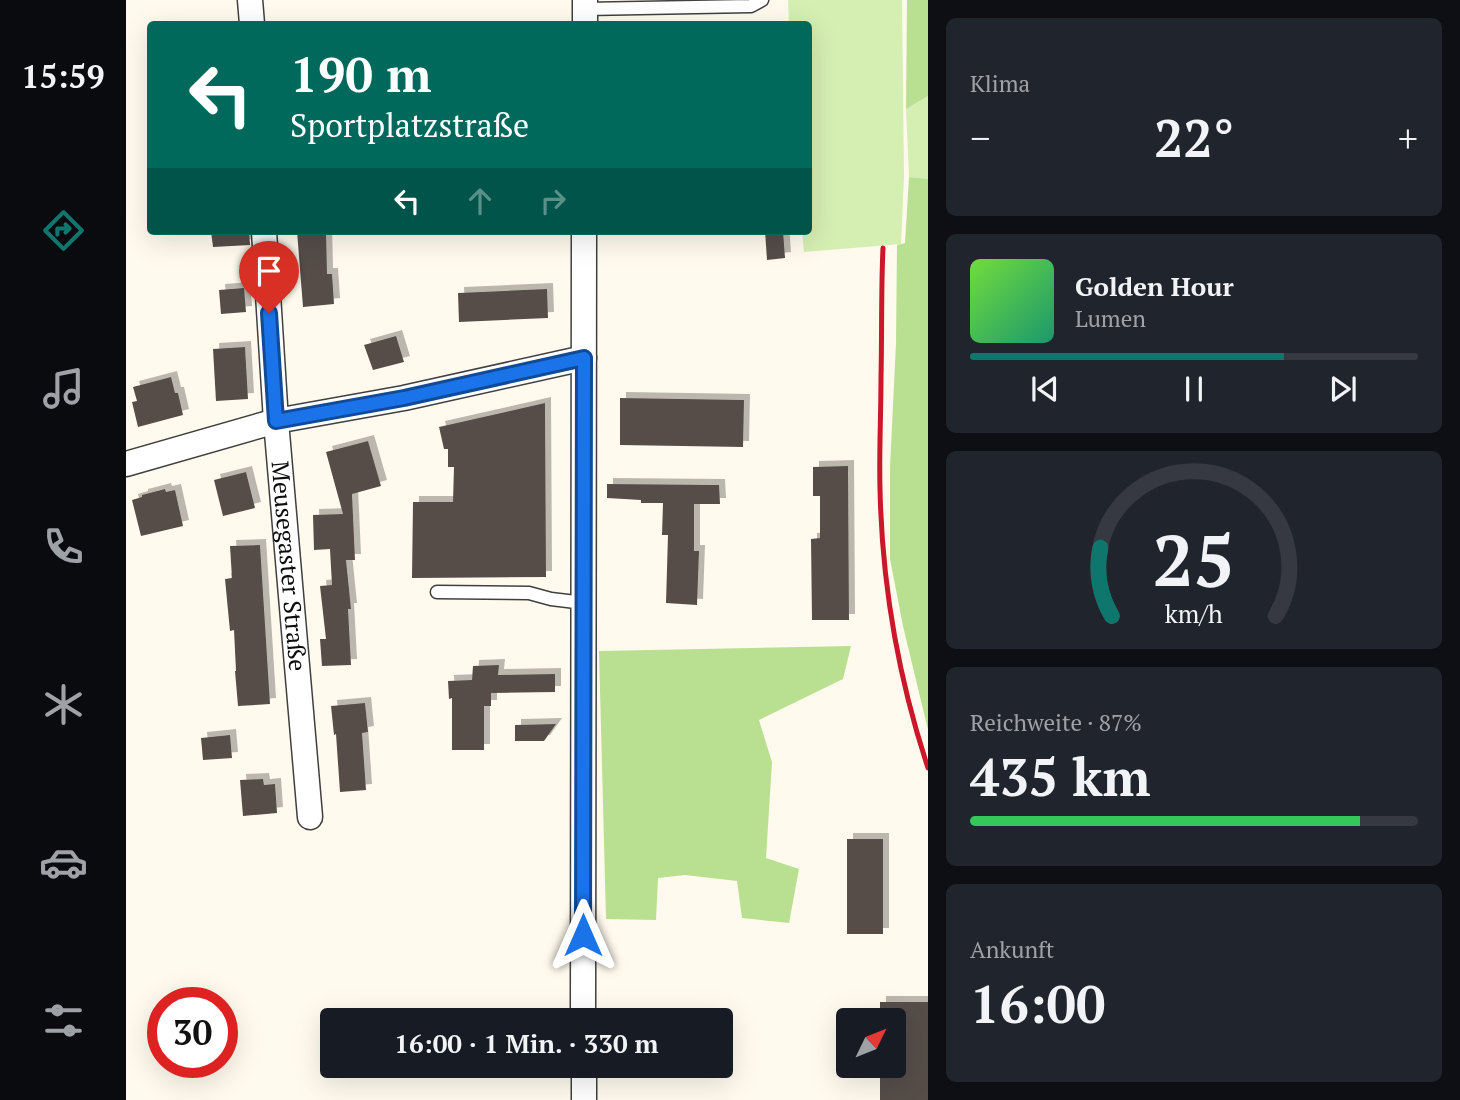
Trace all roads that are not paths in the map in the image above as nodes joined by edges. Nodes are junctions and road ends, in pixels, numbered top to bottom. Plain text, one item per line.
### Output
1 (250, 0) edge
2 (762, 0) edge
3 (585, 11) edge
4 (252, 21) edge
5 (264, 235) edge
6 (584, 235) edge
7 (584, 358) junction
8 (276, 421) junction
9 (126, 464) edge
10 (437, 592) dead end
11 (584, 603) junction
12 (310, 817) dead end
13 (583, 1008) edge
14 (584, 1078) edge
15 (584, 1100) edge

1 - 4 street
2 - 3 lane
5 - 8 street, Meusegaster Straße
6 - 7 street
7 - 8 street
7 - 11 street
8 - 9 street
8 - 12 street, Meusegaster Straße
10 - 11 lane
11 - 13 street
14 - 15 street

